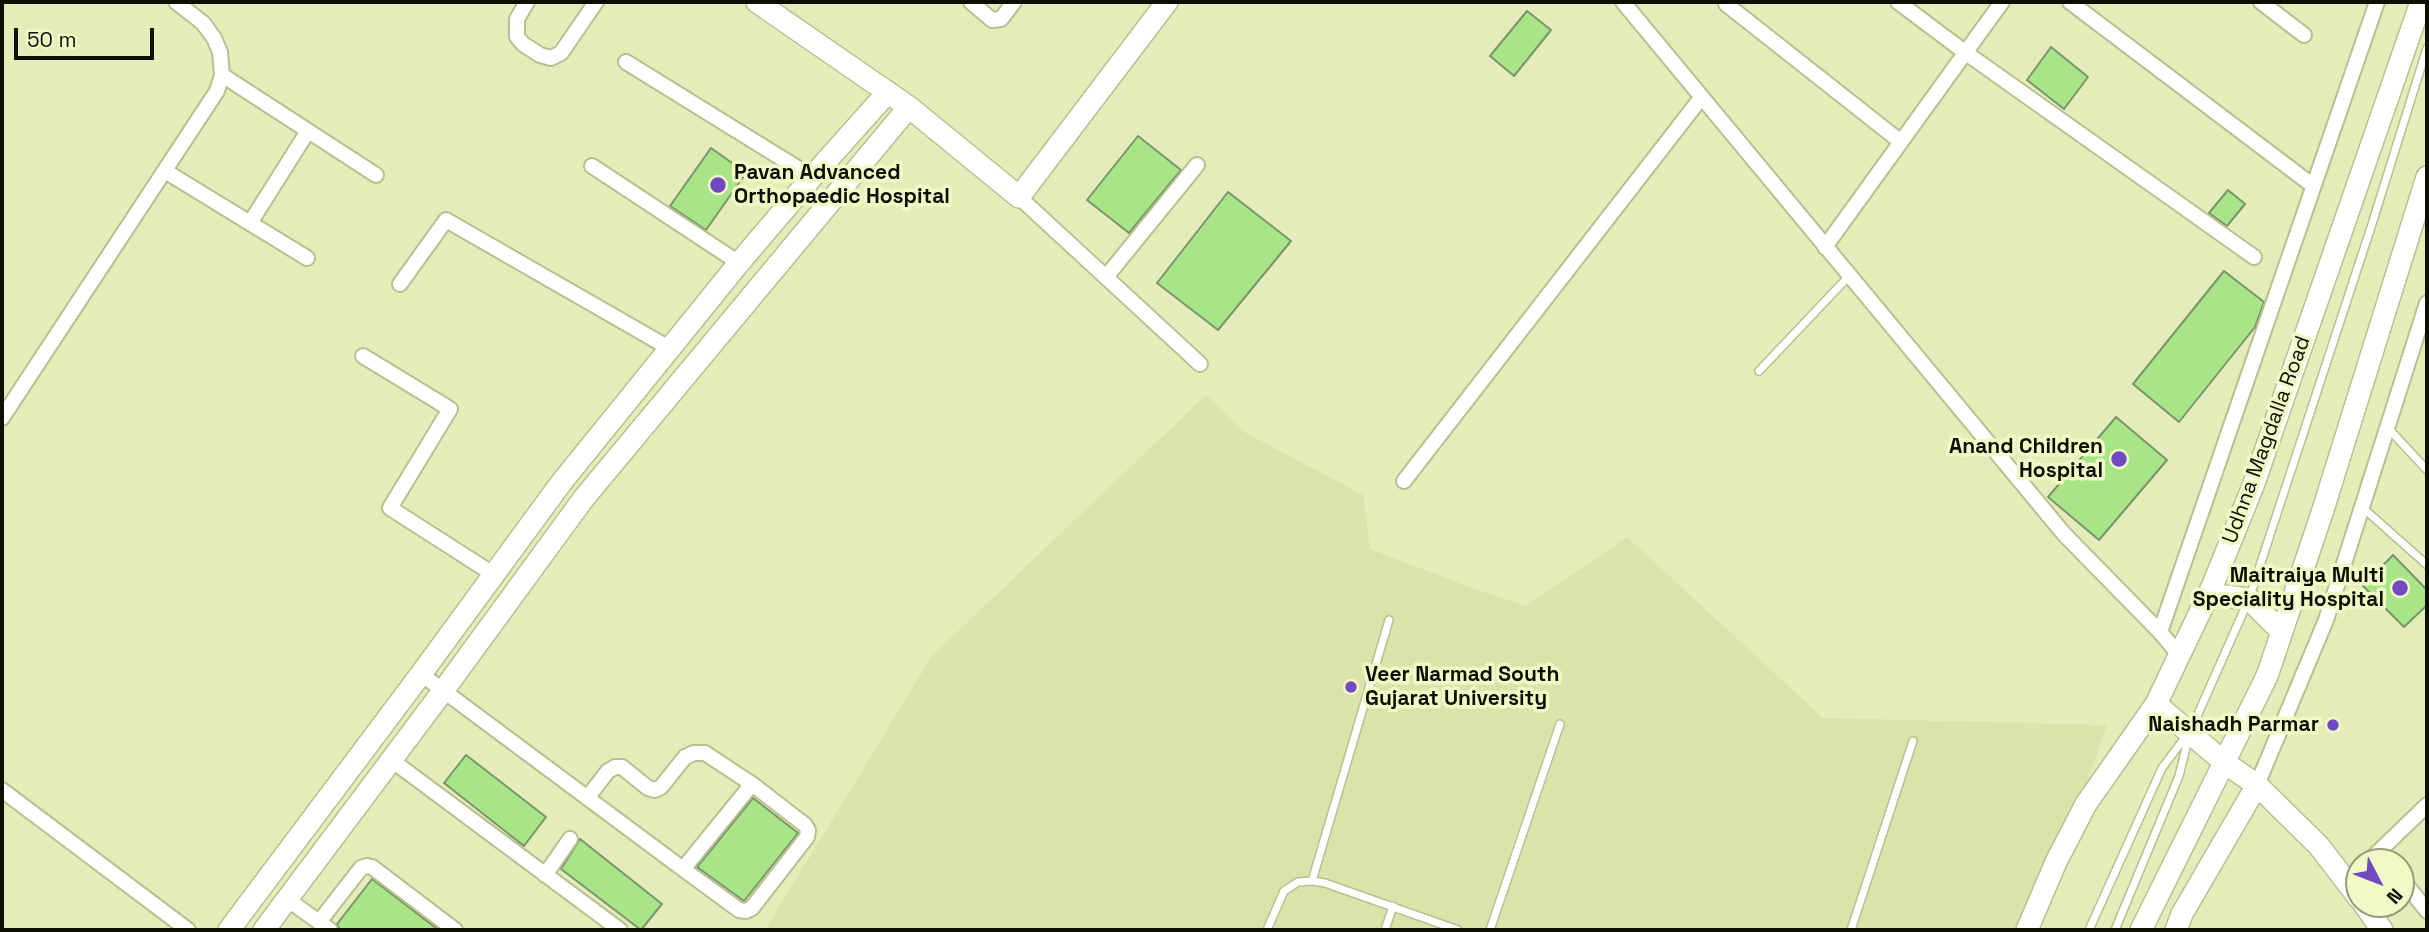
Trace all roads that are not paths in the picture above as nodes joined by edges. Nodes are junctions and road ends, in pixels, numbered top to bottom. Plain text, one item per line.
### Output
1 (176, 2) edge
2 (527, 2) edge
3 (596, 2) edge
4 (757, 2) edge
5 (971, 2) edge
6 (1014, 2) edge
7 (1167, 2) edge
8 (1623, 2) edge
9 (1898, 2) edge
10 (2003, 2) edge
11 (2070, 2) edge
12 (2261, 2) edge
13 (2377, 2) edge
14 (2421, 2) edge
15 (1726, 4) dead end
16 (2304, 34) dead end
17 (2427, 48) edge
18 (1966, 53) junction
19 (626, 62) dead end
20 (222, 75) junction
21 (888, 92) junction
22 (1701, 97) junction
23 (909, 107) junction
24 (308, 131) junction
25 (1901, 142) junction
26 (1197, 165) dead end
27 (592, 166) dead end
28 (165, 171) junction
29 (376, 175) dead end
30 (812, 177) junction
31 (2427, 177) edge
32 (2312, 185) junction
33 (1019, 197) junction
34 (250, 223) junction
35 (1825, 247) junction
36 (2254, 257) dead end
37 (307, 258) dead end
38 (739, 263) junction
39 (1849, 276) junction
40 (1106, 277) junction
41 (400, 284) dead end
42 (2427, 303) edge
43 (670, 348) junction
44 (363, 356) dead end
45 (1200, 364) dead end
46 (1759, 372) dead end
47 (2, 418) edge
48 (2387, 427) junction
49 (2427, 470) edge
50 (1404, 481) dead end
51 (2362, 507) junction
52 (2427, 565) edge
53 (493, 574) junction
54 (2208, 594) junction
55 (2249, 599) junction
56 (1389, 620) dead end
57 (2160, 632) junction
58 (2282, 632) junction
59 (2180, 656) junction
60 (421, 674) junction
61 (443, 691) junction
62 (2155, 704) junction
63 (1560, 724) dead end
64 (2190, 732) junction
65 (1913, 741) dead end
66 (390, 759) junction
67 (2225, 764) junction
68 (752, 785) junction
69 (2256, 785) junction
70 (2, 790) edge
71 (587, 798) junction
72 (2427, 805) edge
73 (570, 839) dead end
74 (2382, 848) edge
75 (683, 870) junction
76 (2345, 873) edge
77 (545, 875) junction
78 (1312, 881) junction
79 (2415, 896) edge
80 (287, 899) junction
81 (1393, 906) junction
82 (2427, 911) edge
83 (325, 926) edge
84 (188, 930) edge
85 (229, 930) edge
86 (264, 930) edge
87 (455, 930) edge
88 (620, 930) edge
89 (1267, 930) edge
90 (1385, 930) edge
91 (1458, 930) edge
92 (1490, 930) edge
93 (1851, 930) edge
94 (2026, 930) edge
95 (2089, 930) edge
96 (2115, 930) edge
97 (2141, 930) edge
98 (2176, 930) edge

1 - 20 street
2 - 3 street
4 - 21 street
5 - 6 street
7 - 33 street
8 - 22 street
9 - 18 street
10 - 18 street
11 - 32 street
12 - 16 street
13 - 32 street
14 - 54 street, Udhna Magdalla Road
15 - 25 street
17 - 55 lane
18 - 25 street
18 - 36 street
19 - 30 street
20 - 24 street
20 - 28 street
21 - 23 street
21 - 30 street
22 - 35 street
22 - 50 street
23 - 33 street
23 - 61 street
24 - 29 street
24 - 34 street
25 - 35 street
26 - 40 street
27 - 38 street
28 - 34 street
28 - 47 street
30 - 38 street
31 - 58 street
32 - 57 street
33 - 40 street
34 - 37 street
35 - 39 street
38 - 43 street
39 - 46 lane
39 - 57 street
40 - 45 street
41 - 43 street
42 - 48 street
43 - 53 street
44 - 53 street
48 - 49 lane
48 - 51 street
51 - 52 lane
51 - 69 street
53 - 60 street
54 - 55 street
54 - 59 street, Udhna Magdalla Road
55 - 58 street
55 - 64 lane
56 - 78 lane
57 - 59 street
58 - 67 street
59 - 62 street, Udhna Magdalla Road
60 - 61 street
60 - 85 street
61 - 66 street
61 - 71 street
62 - 64 street
62 - 94 street, Udhna Magdalla Road
63 - 92 lane
64 - 67 street
64 - 95 lane
64 - 96 lane
65 - 93 lane
66 - 77 street
66 - 80 street
67 - 69 street
67 - 97 street
68 - 71 street
68 - 75 street
68 - 75 street
69 - 76 street
69 - 98 street
70 - 84 street
71 - 75 street
72 - 74 street
73 - 77 street
77 - 88 street
78 - 81 lane
78 - 89 lane
79 - 82 street
80 - 83 street
80 - 86 street
81 - 90 lane
81 - 91 lane
83 - 87 street

